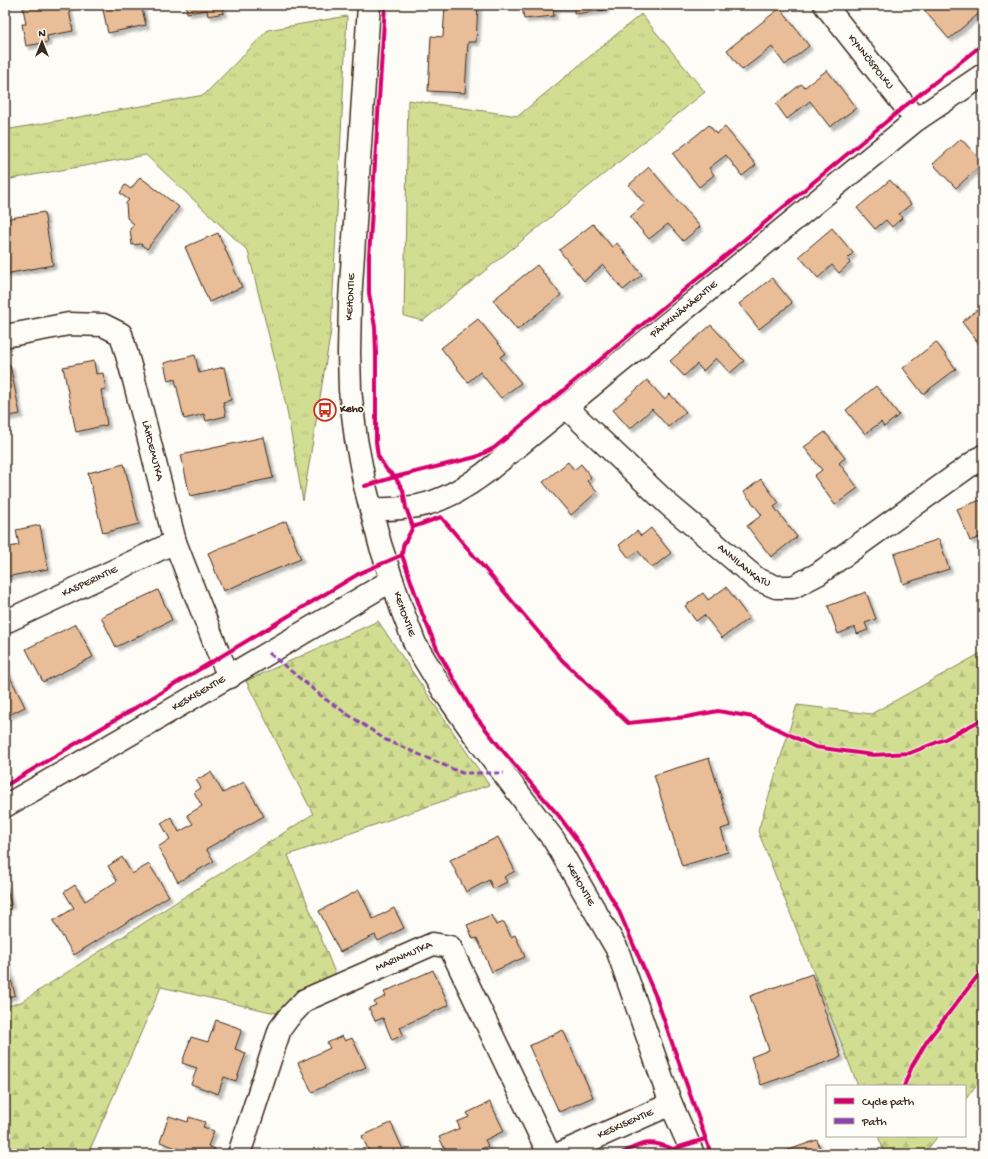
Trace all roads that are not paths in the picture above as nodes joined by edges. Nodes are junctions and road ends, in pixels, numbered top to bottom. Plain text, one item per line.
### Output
1 (369, 5) edge
2 (825, 5) edge
3 (983, 75) edge
4 (916, 120) junction
5 (5, 336) edge
6 (566, 407) junction
7 (983, 456) edge
8 (371, 510) junction
9 (175, 542) junction
10 (392, 580) junction
11 (5, 622) edge
12 (230, 677) junction
13 (5, 806) edge
14 (671, 1104) junction
15 (239, 1154) edge
16 (549, 1154) edge
17 (559, 1154) edge
18 (693, 1154) edge

1 - 8 street, KEHONTIE
2 - 4 street, KYNNÖSPOLKU
3 - 4 street, PÄHKINÄMÄENTIE
4 - 6 street, PÄHKINÄMÄENTIE
5 - 9 street, LÄHDEMUTKA
6 - 7 street, ANNILANKATU
6 - 8 street, PÄHKINÄMÄENTIE
8 - 10 street, KEHONTIE
9 - 11 street, KASPERINTIE
9 - 12 street, LÄHDEMUTKA
10 - 12 street, KESKISENTIE
10 - 14 street, KEHONTIE
12 - 13 street, KESKISENTIE
14 - 17 street, KESKISENTIE
14 - 18 street, KEHONTIE
15 - 16 street, MARINMUTKA

